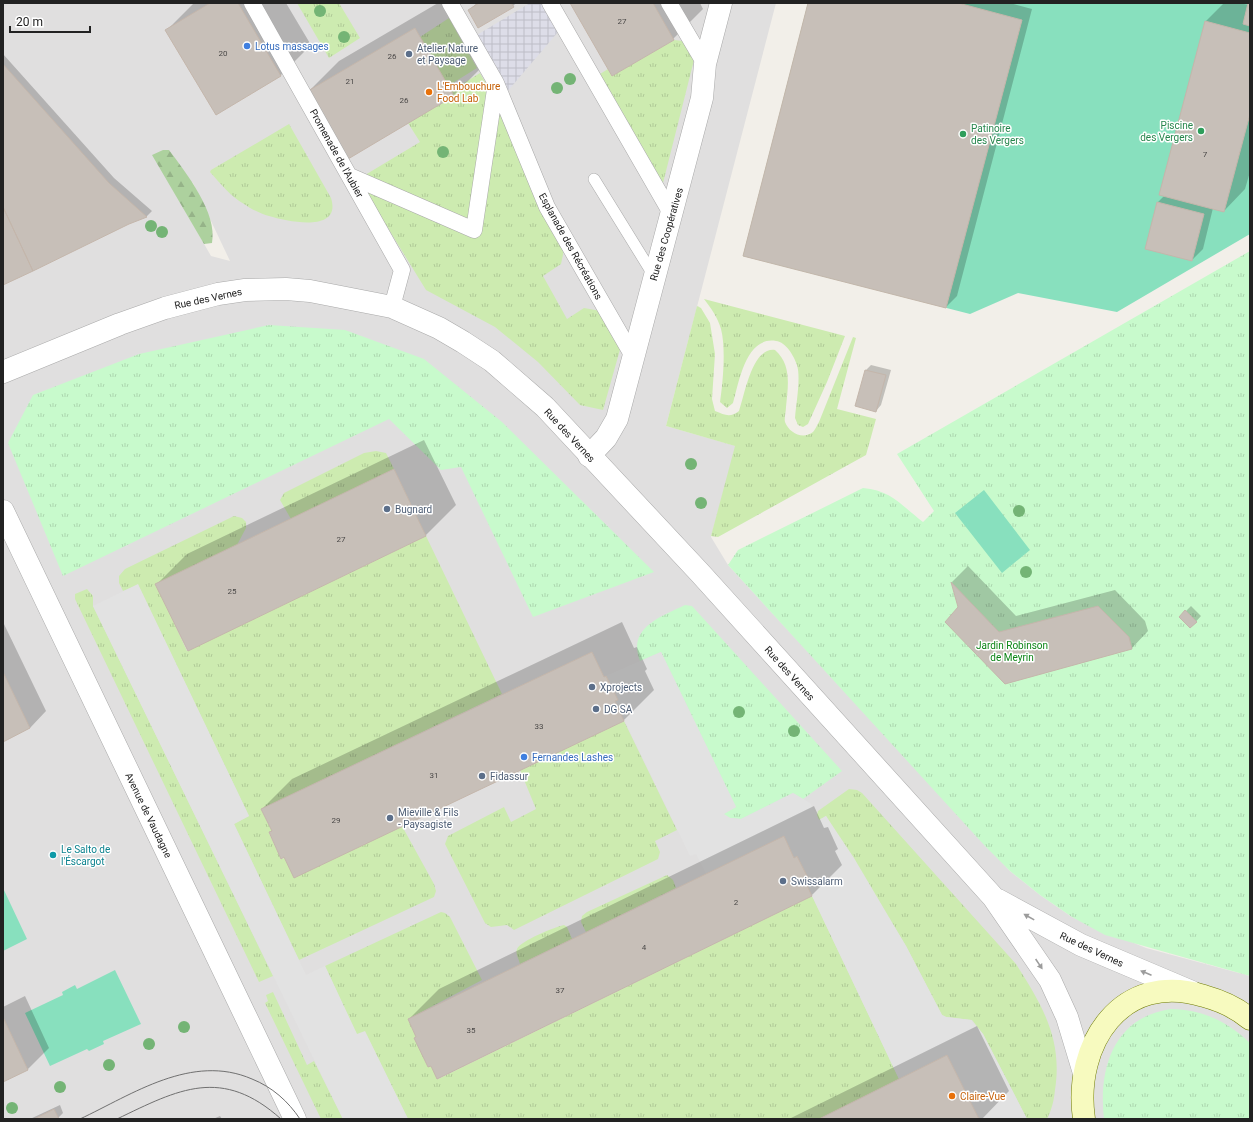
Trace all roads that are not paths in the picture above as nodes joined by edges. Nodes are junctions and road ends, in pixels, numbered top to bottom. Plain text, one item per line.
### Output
1 (252, 3) edge
2 (450, 3) edge
3 (550, 3) edge
4 (670, 3) edge
5 (721, 3) edge
6 (705, 64) junction
7 (496, 83) junction
8 (350, 176) junction
9 (594, 179) dead end
10 (672, 214) junction
11 (654, 276) junction
12 (392, 307) junction
13 (634, 358) junction
14 (3, 372) edge
15 (589, 456) junction
16 (3, 512) edge
17 (993, 897) junction
18 (1195, 993) junction
19 (1246, 1013) edge
20 (1084, 1073) junction
21 (1081, 1116) edge
22 (295, 1119) edge

1 - 8 street, Promenade de l'Aubier
2 - 7 street, Esplanade des Récréations
3 - 10 street
4 - 6 street
5 - 6 street, Rue des Coopératives
6 - 10 street, Rue des Coopératives
7 - 8 street
7 - 13 street, Esplanade des Récréations
8 - 12 street, Promenade de l'Aubier
9 - 11 lane
10 - 11 street, Rue des Coopératives
11 - 13 street, Rue des Coopératives
12 - 14 street, Rue des Vernes
12 - 15 street, Rue des Vernes
13 - 15 street, Rue des Coopératives
15 - 17 street, Rue des Vernes
16 - 22 street, Avenue de Vaudagne
18 -> 17 street, Rue des Vernes
17 -> 20 street, Rue des Vernes
18 - 19 main road
18 - 20 main road
20 - 21 main road

